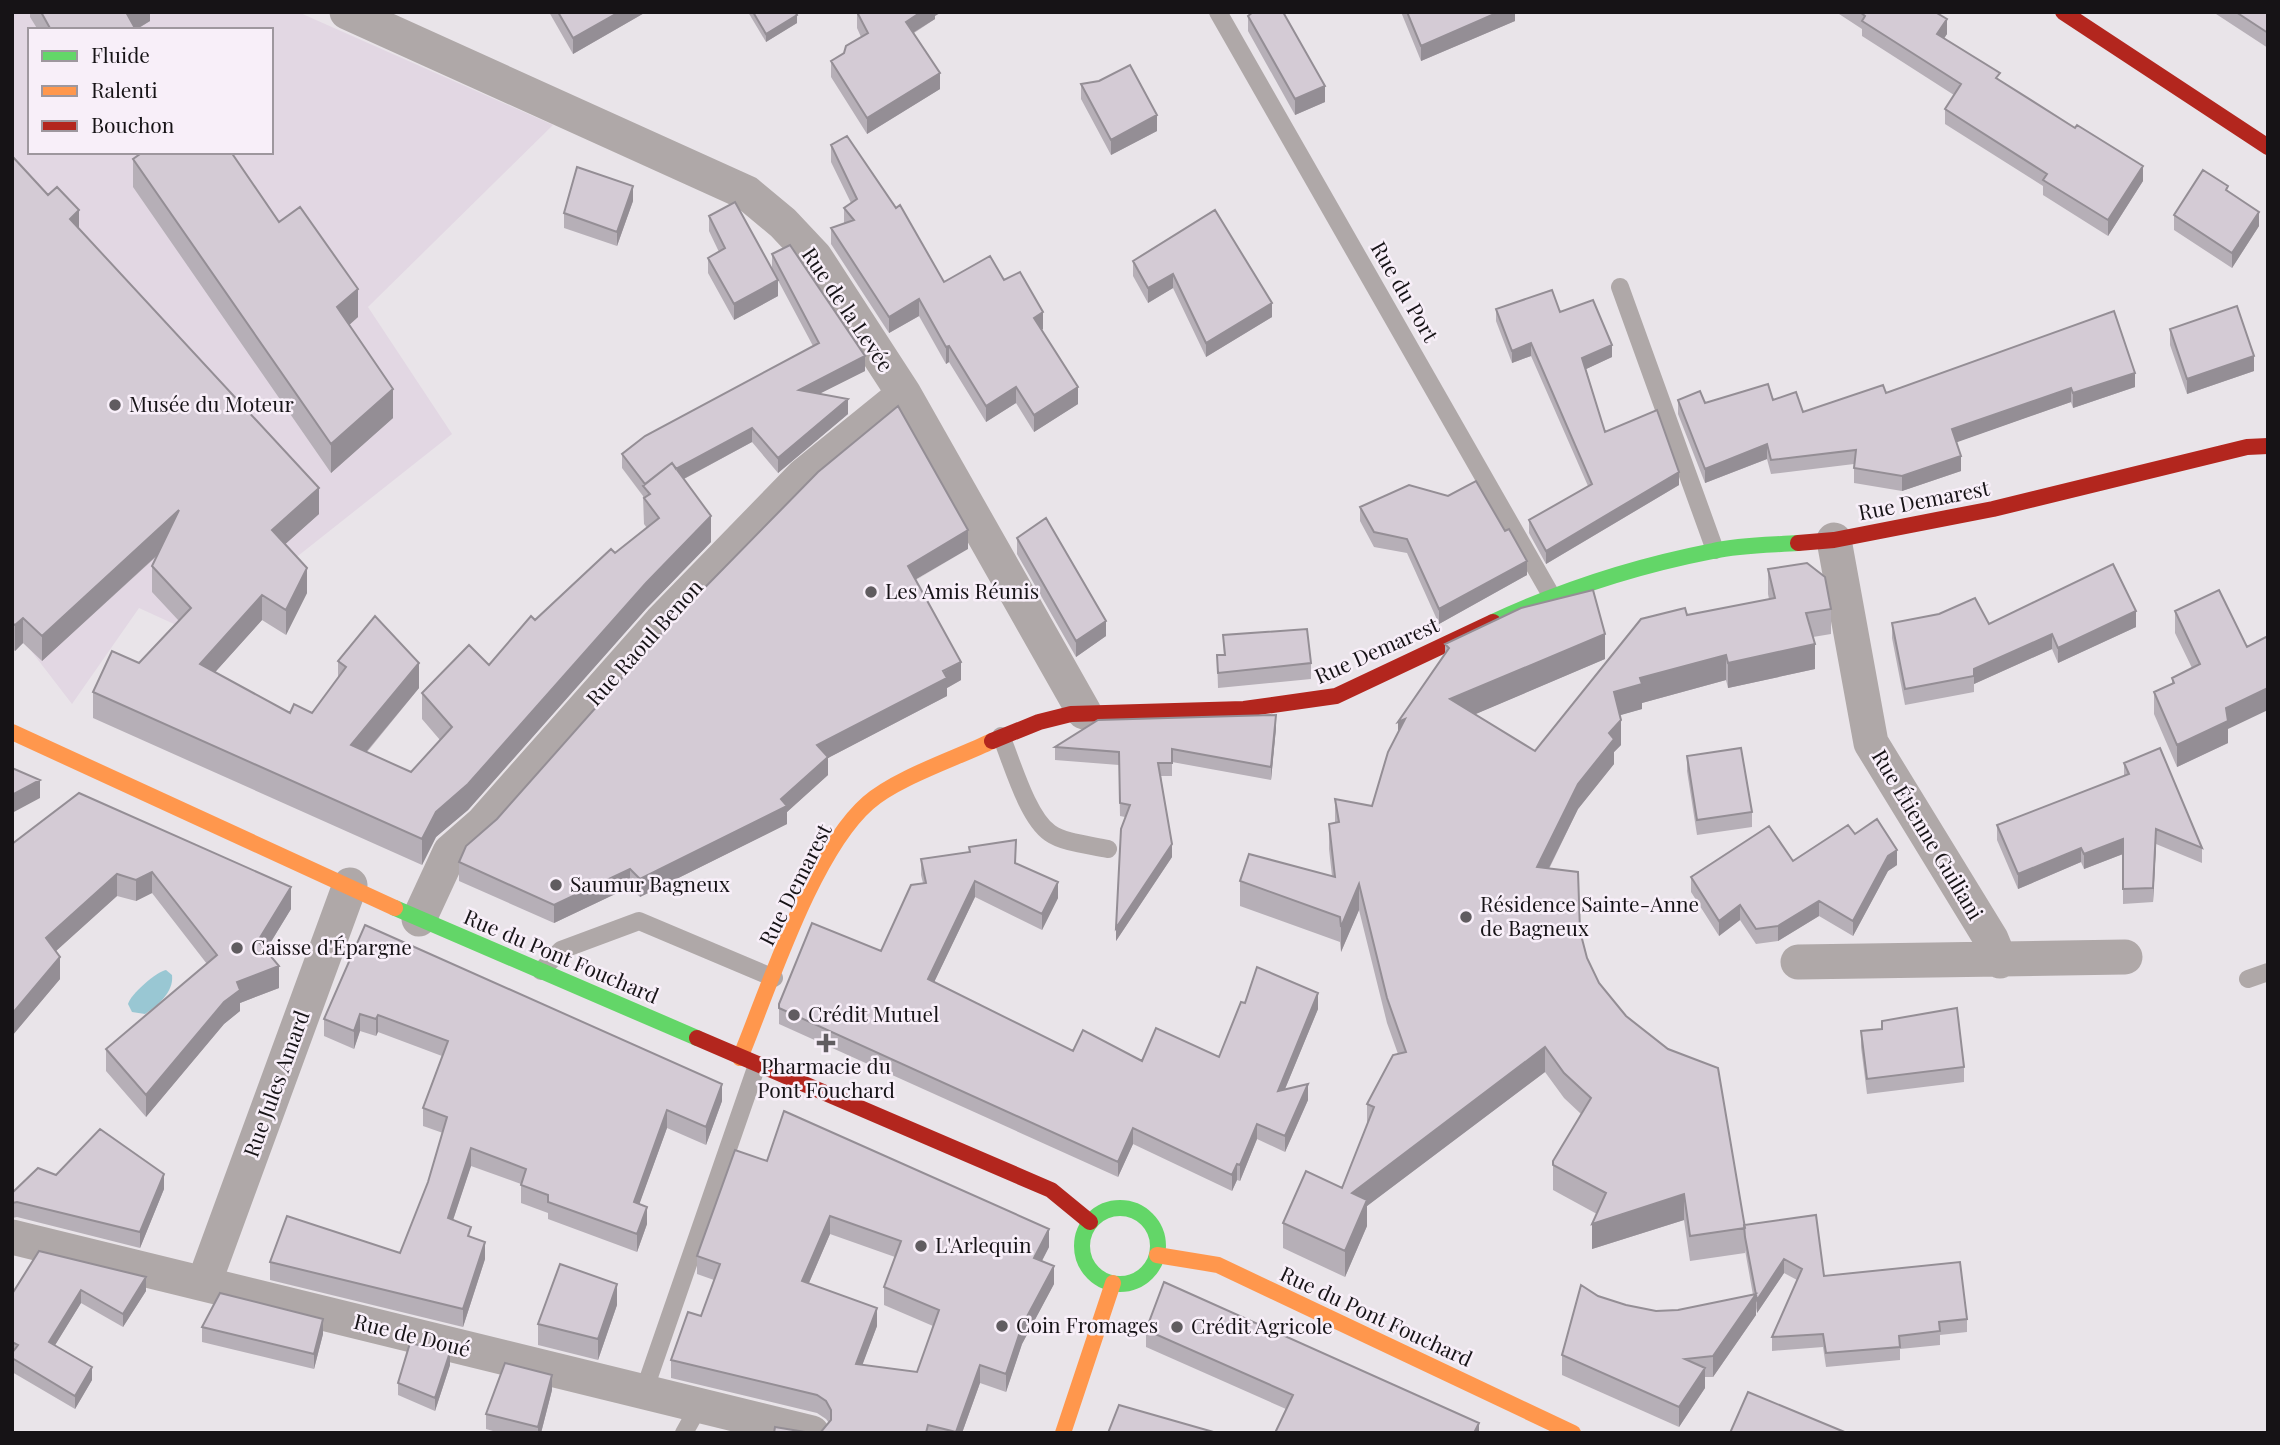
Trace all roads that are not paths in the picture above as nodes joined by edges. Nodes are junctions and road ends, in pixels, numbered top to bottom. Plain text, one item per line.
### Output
1 (347, 12) edge
2 (1218, 12) edge
3 (2063, 12) edge
4 (2268, 147) edge
5 (1620, 287) dead end
6 (904, 394) junction
7 (2268, 446) edge
8 (1834, 540) junction
9 (1715, 550) junction
10 (1551, 595) junction
11 (1083, 712) junction
12 (12, 732) edge
13 (1001, 736) junction
14 (1108, 849) dead end
15 (350, 885) junction
16 (419, 919) junction
17 (2125, 957) dead end
18 (2000, 961) junction
19 (1798, 962) dead end
20 (541, 971) junction
21 (2268, 972) edge
22 (774, 978) junction
23 (2248, 979) dead end
24 (740, 1058) junction
25 (757, 1065) junction
26 (1090, 1222) junction
27 (12, 1237) edge
28 (1157, 1255) junction
29 (204, 1283) junction
30 (1113, 1283) junction
31 (643, 1394) junction
32 (692, 1419) edge
33 (812, 1433) edge
34 (1063, 1433) edge
35 (1573, 1433) edge

1 - 6 street, Rue de la Levée
2 - 10 lane, Rue du Port
3 - 4 street
5 - 9 lane
6 - 11 street, Rue de la Levée
6 - 16 street, Rue Raoul Benon
7 - 8 street, Rue Demarest
8 - 9 street, Rue Demarest
8 - 18 street, Rue Étienne Guiliani
9 - 10 street, Rue Demarest
10 - 11 street, Rue Demarest
11 - 13 street, Rue Demarest
12 - 15 street, Rue du Pont Fouchard
13 - 14 lane
13 - 22 street, Rue Demarest
15 - 16 street, Rue du Pont Fouchard
15 - 29 street, Rue Jules Amard
16 - 20 street, Rue du Pont Fouchard
17 - 18 street
18 - 19 street
20 - 22 lane
20 - 24 street, Rue du Pont Fouchard
21 - 23 lane
22 - 24 street, Rue Demarest
24 - 25 street, Rue du Pont Fouchard
25 - 26 street, Rue du Pont Fouchard
25 - 31 lane
26 - 28 street
26 - 30 street
27 - 29 street, Rue de Doué
28 - 30 street
28 - 35 street, Rue du Pont Fouchard
29 - 31 street, Rue de Doué
30 - 34 street
31 - 32 street, Rue de Doué
32 - 33 street, Rue de Doué

